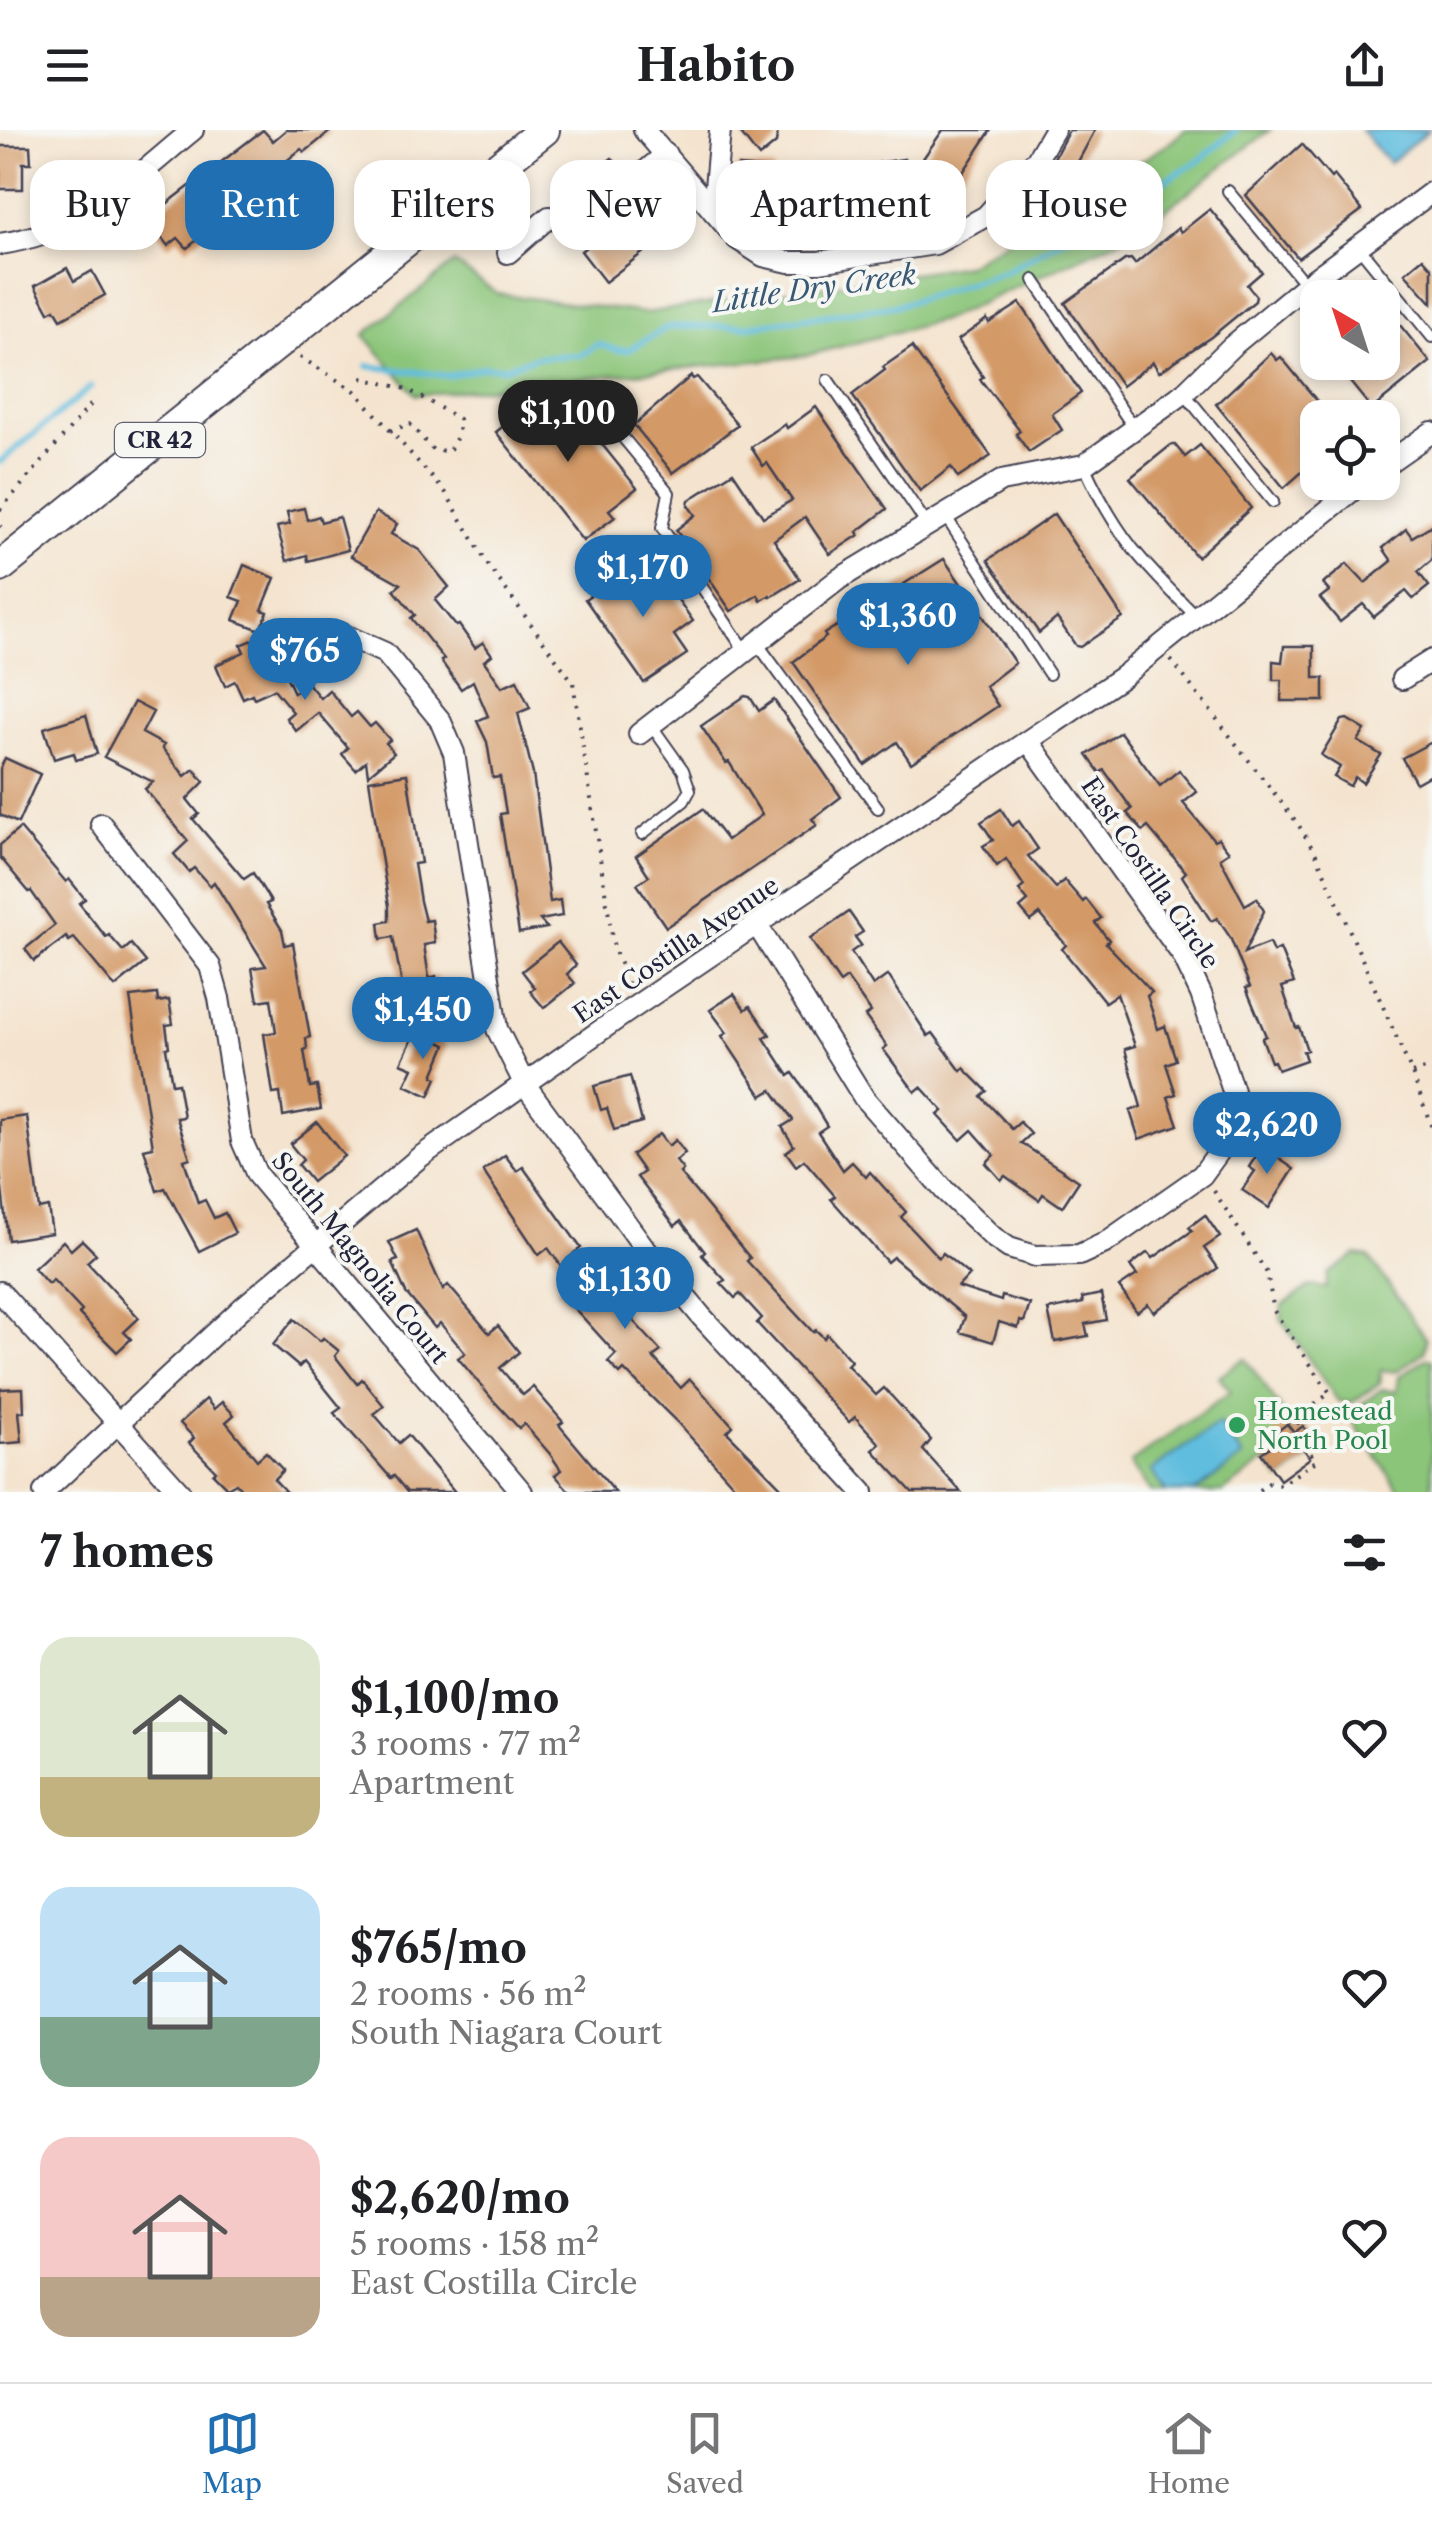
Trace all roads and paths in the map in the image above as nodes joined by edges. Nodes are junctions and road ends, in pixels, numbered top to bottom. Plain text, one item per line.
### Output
1 (193, 130) edge
2 (544, 130) edge
3 (644, 130) edge
4 (720, 130) edge
5 (1054, 130) edge
6 (666, 154) junction
7 (1228, 191) dead end
8 (1432, 192) edge
9 (713, 210) junction
10 (0, 244) edge
11 (1358, 246) junction
12 (508, 253) dead end
13 (1034, 280) dead end
14 (1302, 280) edge
15 (1313, 280) edge
16 (1300, 290) edge
17 (1432, 337) edge
18 (280, 345) junction
19 (362, 378) dead end
20 (828, 380) dead end
21 (586, 393) dead end
22 (1184, 393) junction
23 (92, 402) dead end
24 (1134, 429) junction
25 (390, 431) junction
26 (1432, 432) edge
27 (1400, 454) edge
28 (1084, 465) junction
29 (1341, 500) edge
30 (1273, 502) dead end
31 (0, 510) edge
32 (937, 522) junction
33 (0, 567) edge
34 (1198, 618) junction
35 (342, 634) dead end
36 (751, 647) junction
37 (1160, 647) junction
38 (1432, 660) edge
39 (1049, 674) dead end
40 (1402, 679) dead end
41 (645, 729) joint
42 (1029, 742) junction
43 (878, 808) dead end
44 (102, 824) dead end
45 (642, 834) dead end
46 (757, 925) junction
47 (638, 1005) junction
48 (1432, 1067) edge
49 (1412, 1073) junction
50 (524, 1083) junction
51 (1432, 1128) edge
52 (1202, 1175) junction
53 (314, 1245) junction
54 (0, 1292) edge
55 (117, 1424) junction
56 (1269, 1483) junction
57 (44, 1492) edge
58 (180, 1492) edge
59 (522, 1492) edge
60 (863, 1492) edge
61 (1256, 1492) edge
62 (1273, 1492) edge

1 - 10 street
2 - 18 main road, CR 42
3 - 6 street
4 - 9 street
5 - 9 street
6 - 9 street
6 - 12 street
7 - 14 lane
8 - 11 street
11 - 15 street
11 - 17 lane
13 - 24 lane
16 - 22 street
18 - 25 path
18 - 33 main road, CR 42
19 - 25 path
20 - 32 lane
21 - 36 lane
22 - 24 street
22 - 30 lane
23 - 31 path
24 - 28 street
25 - 47 path
26 - 27 street
28 - 32 street
28 - 34 lane
29 - 34 street, East Costilla Avenue
32 - 36 street
32 - 39 lane
34 - 37 street, East Costilla Avenue
35 - 50 street
36 - 41 street
36 - 43 lane
37 - 42 street, East Costilla Avenue
37 - 49 path
38 - 40 street
41 - 45 lane
42 - 46 street, East Costilla Avenue
42 - 52 street, East Costilla Circle
44 - 53 street, South Magnolia Court
46 - 47 street, East Costilla Avenue
46 - 52 street, East Costilla Circle
47 - 50 street, East Costilla Avenue
48 - 49 path
49 - 51 path
50 - 53 street, East Costilla Avenue
50 - 60 street
52 - 56 path
53 - 55 street, East Costilla Avenue
53 - 59 street, South Magnolia Court
54 - 55 street
55 - 57 street, East Costilla Avenue
55 - 58 street
56 - 61 path
56 - 62 path

